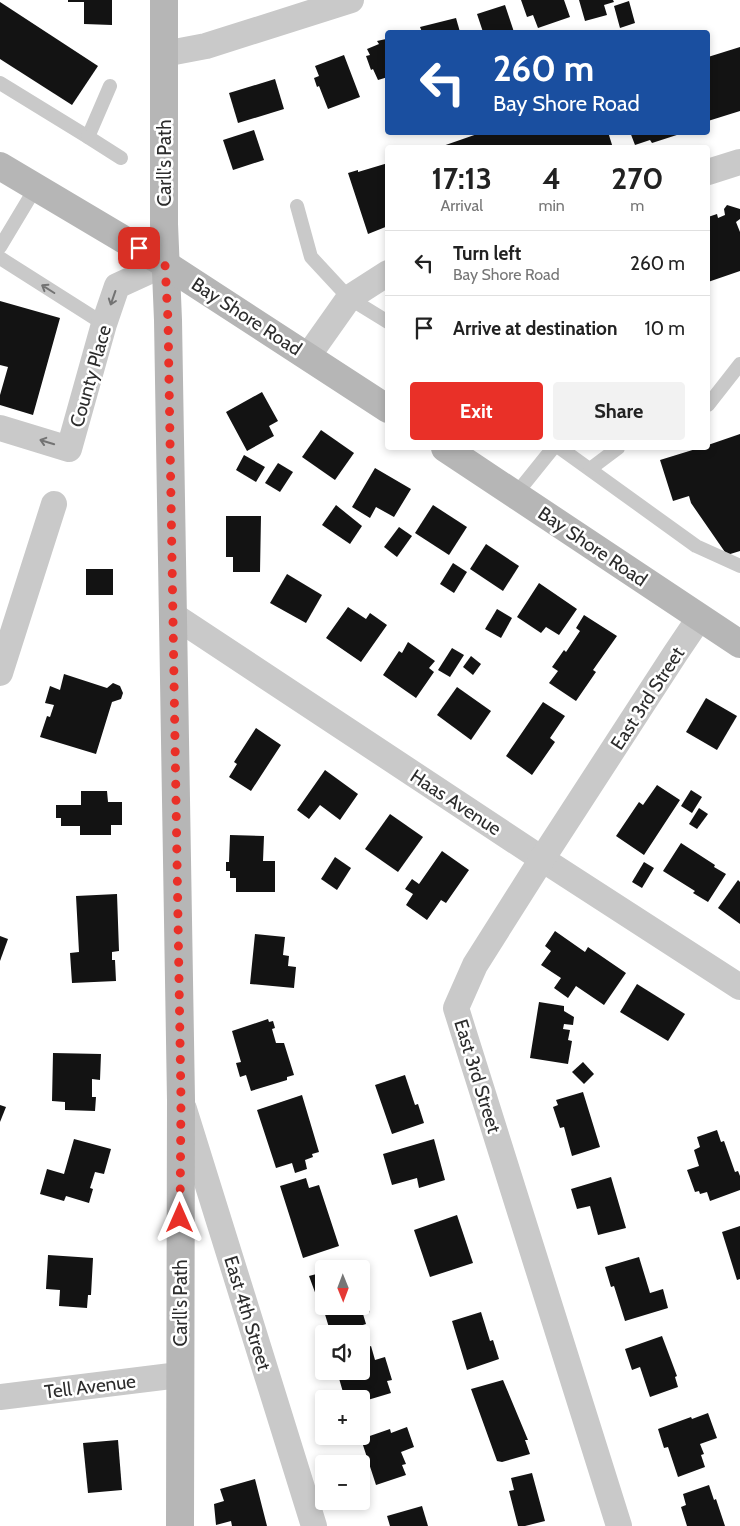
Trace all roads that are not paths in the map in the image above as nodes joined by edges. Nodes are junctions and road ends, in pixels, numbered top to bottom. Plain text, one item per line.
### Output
1 (164, 0) edge
2 (351, 0) edge
3 (164, 54) junction
4 (0, 83) edge
5 (110, 86) dead end
6 (88, 137) junction
7 (121, 158) dead end
8 (740, 162) edge
9 (0, 166) edge
10 (710, 171) edge
11 (36, 187) junction
12 (297, 206) dead end
13 (0, 247) edge
14 (0, 258) edge
15 (165, 264) junction
16 (385, 275) edge
17 (349, 298) junction
18 (385, 320) edge
19 (104, 324) junction
20 (308, 356) junction
21 (740, 364) edge
22 (710, 402) edge
23 (385, 407) edge
24 (0, 428) edge
25 (448, 450) edge
26 (551, 450) edge
27 (563, 450) edge
28 (615, 450) edge
29 (590, 469) junction
30 (516, 494) junction
31 (54, 504) dead end
32 (740, 566) edge
33 (173, 615) junction
34 (700, 618) junction
35 (740, 644) edge
36 (0, 672) edge
37 (542, 859) junction
38 (740, 987) edge
39 (181, 1100) junction
40 (180, 1375) junction
41 (0, 1397) edge
42 (180, 1526) edge
43 (314, 1526) edge
44 (619, 1526) edge

1 - 3 street, Carll's Path
2 - 3 street
3 - 15 street, Carll's Path
4 - 6 lane
5 - 6 lane
6 - 7 lane
8 - 10 street
9 - 11 street, Bay Shore Road
11 - 13 lane
11 - 15 street, Bay Shore Road
12 - 17 lane
19 -> 14 lane
15 -> 19 street, County Place
15 - 20 street, Bay Shore Road
15 - 33 street, Carll's Path
16 - 17 street
17 - 18 lane
17 - 20 street
19 -> 24 street, County Place
20 - 23 street, Bay Shore Road
21 - 22 lane
25 - 30 street, Bay Shore Road
26 - 30 lane
27 - 29 lane
28 - 29 lane
29 - 32 lane
30 - 34 street, Bay Shore Road
31 - 36 street
33 - 37 street, Haas Avenue
33 - 39 street, Carll's Path
34 - 35 street, Bay Shore Road
34 - 37 street, East 3rd Street
37 - 38 street, Haas Avenue
37 - 44 street, East 3rd Street
39 - 40 street, Carll's Path
39 - 43 street, East 4th Street
40 - 41 street, Tell Avenue
40 - 42 street, Carll's Path

